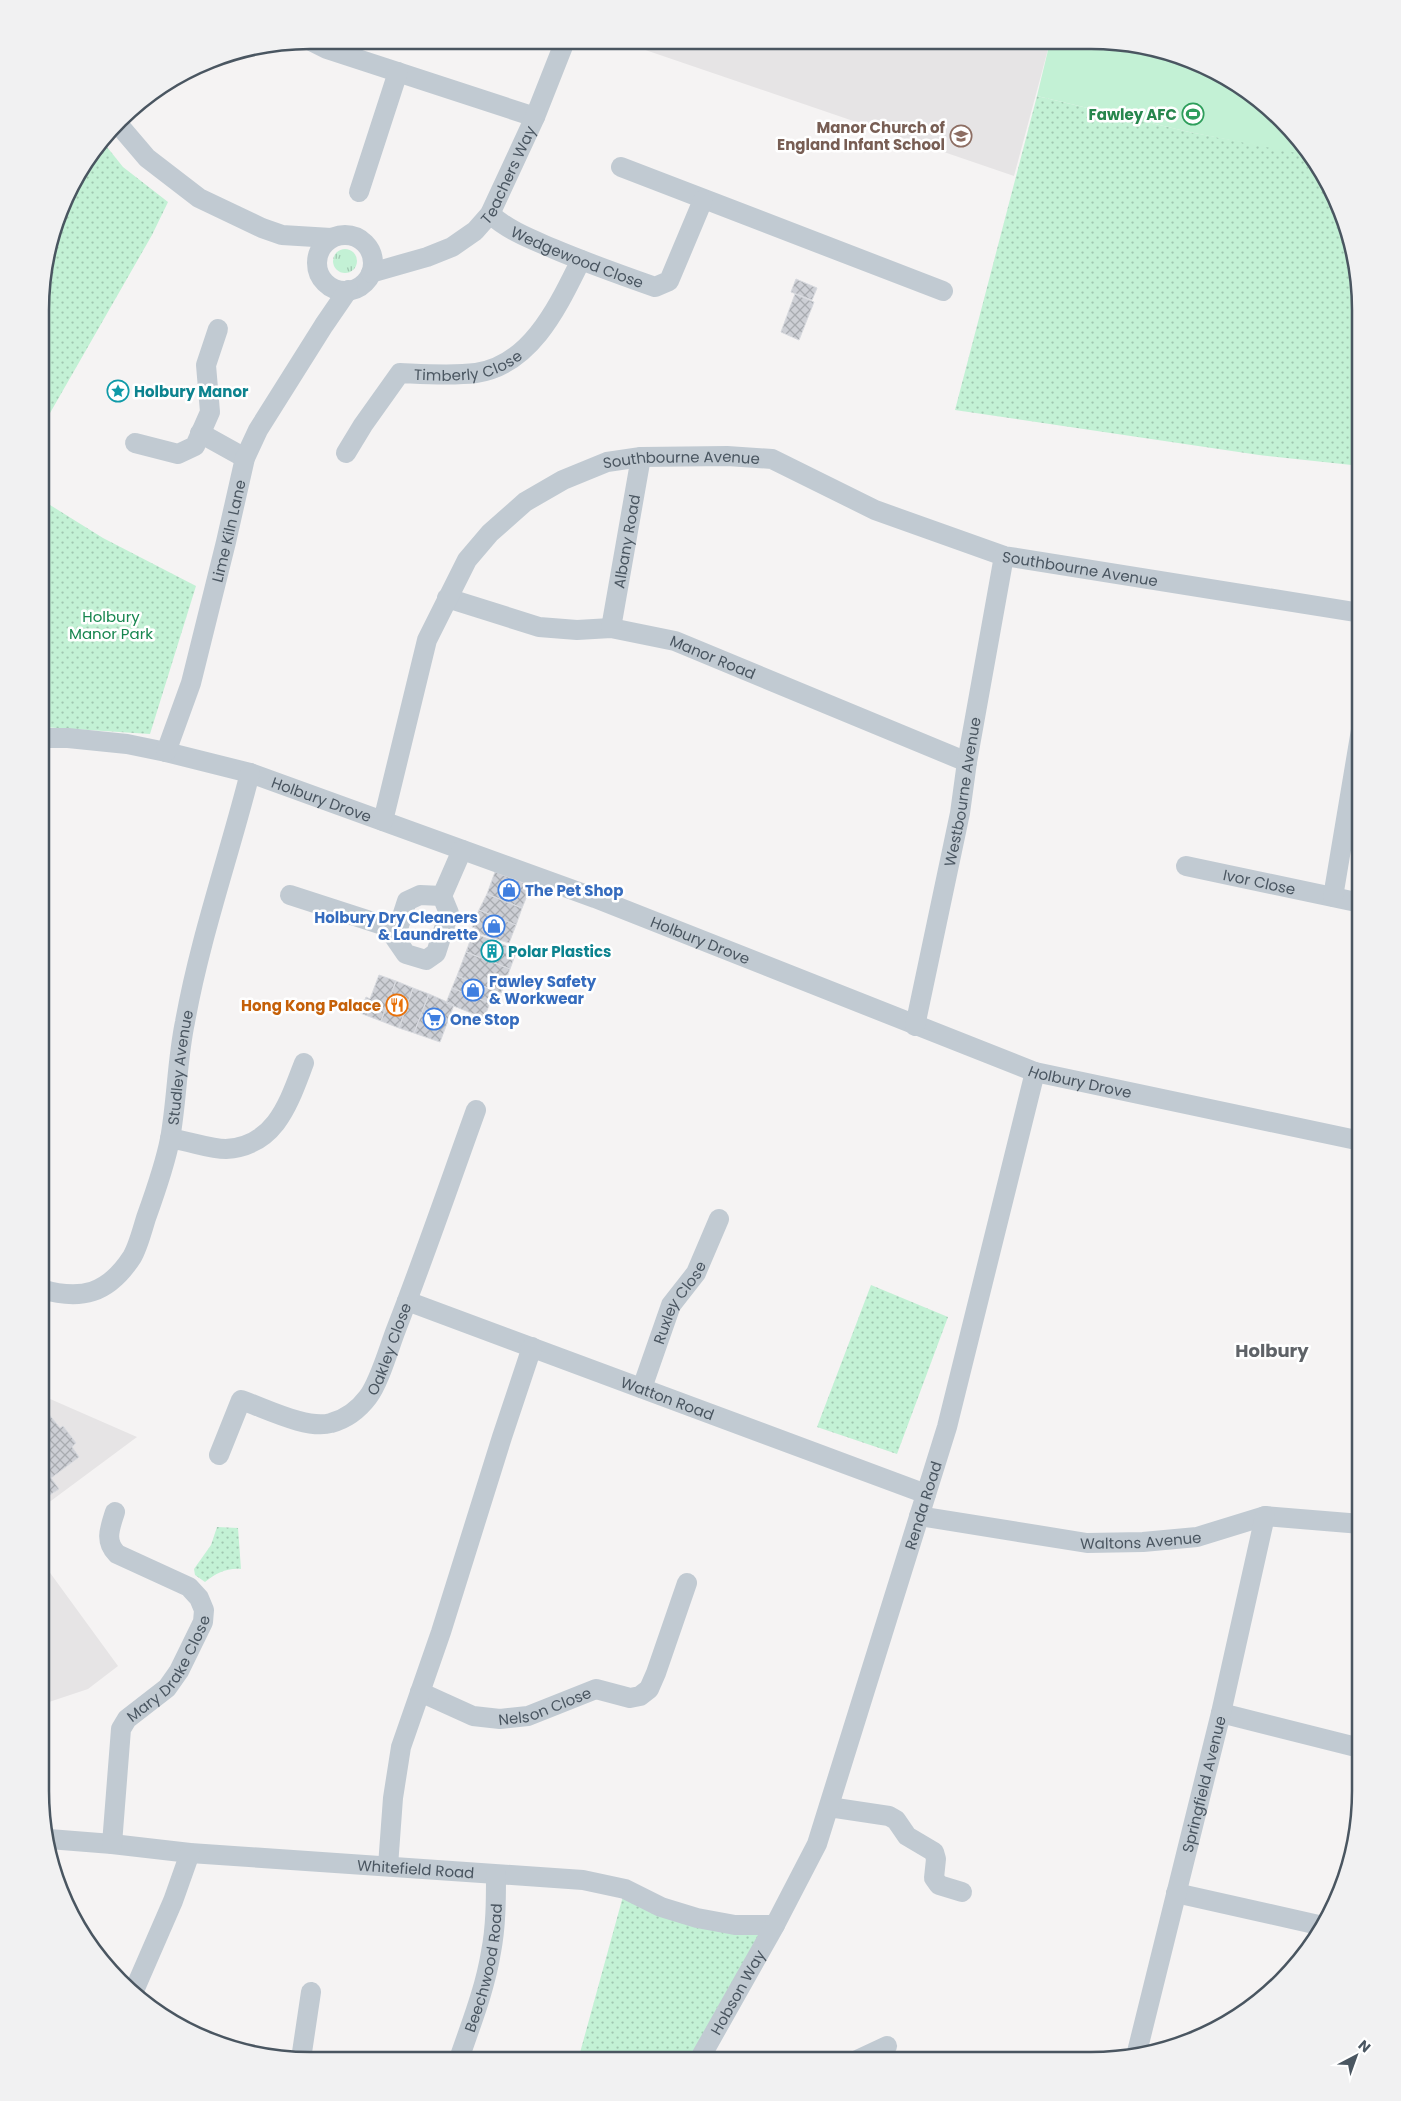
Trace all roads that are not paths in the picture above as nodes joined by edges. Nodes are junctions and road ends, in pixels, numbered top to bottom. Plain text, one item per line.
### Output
1 (327, 49) edge
2 (562, 49) edge
3 (398, 72) junction
4 (535, 117) junction
5 (122, 128) edge
6 (621, 167) dead end
7 (358, 192) dead end
8 (703, 200) junction
9 (490, 214) junction
10 (282, 235) junction
11 (331, 238) junction
12 (581, 260) junction
13 (317, 262) junction
14 (372, 264) junction
15 (325, 282) junction
16 (348, 290) junction
17 (943, 291) dead end
18 (324, 325) junction
19 (218, 329) dead end
20 (200, 433) junction
21 (135, 443) dead end
22 (346, 453) dead end
23 (641, 457) junction
24 (245, 458) junction
25 (1004, 556) junction
26 (447, 598) junction
27 (1352, 612) edge
28 (612, 628) junction
29 (49, 738) edge
30 (166, 752) junction
31 (967, 762) junction
32 (250, 773) junction
33 (1352, 784) edge
34 (383, 821) junction
35 (462, 850) junction
36 (1186, 866) dead end
37 (290, 895) dead end
38 (442, 896) junction
39 (1333, 897) junction
40 (1352, 901) edge
41 (398, 930) junction
42 (915, 1026) junction
43 (304, 1063) dead end
44 (1035, 1072) junction
45 (476, 1110) dead end
46 (170, 1139) junction
47 (1352, 1139) edge
48 (719, 1219) dead end
49 (49, 1291) edge
50 (407, 1301) junction
51 (532, 1348) junction
52 (642, 1388) junction
53 (219, 1455) dead end
54 (926, 1494) junction
55 (115, 1512) dead end
56 (919, 1516) junction
57 (1265, 1516) junction
58 (1352, 1523) edge
59 (687, 1583) dead end
60 (420, 1692) junction
61 (1221, 1712) junction
62 (1352, 1746) edge
63 (829, 1807) junction
64 (54, 1839) edge
65 (112, 1844) junction
66 (190, 1853) junction
67 (388, 1866) junction
68 (496, 1874) junction
69 (962, 1892) dead end
70 (1176, 1893) junction
71 (1316, 1924) edge
72 (775, 1925) junction
73 (136, 1986) edge
74 (311, 1992) dead end
75 (887, 2046) dead end
76 (1138, 2048) edge
77 (303, 2052) edge
78 (461, 2052) edge
79 (703, 2052) edge
80 (874, 2052) edge

1 - 3 street
2 - 4 street, Teachers Way
3 - 4 street
3 - 7 street
4 - 9 street, Teachers Way
5 - 10 street
6 - 8 street
8 - 12 street, Wedgewood Close
8 - 17 street
9 - 12 street, Wedgewood Close
9 - 14 street, Teachers Way
10 - 11 street
10 - 13 street
11 - 13 street
11 - 14 street
12 - 22 street, Timberly Close
13 - 15 street
14 - 16 street
15 - 16 street
15 - 18 street
16 - 18 street, Lime Kiln Lane
18 - 24 street, Lime Kiln Lane
19 - 20 street
20 - 21 street
20 - 24 street
23 - 25 street, Southbourne Avenue
23 - 26 street, Southbourne Avenue
23 - 28 street, Albany Road
24 - 30 street, Lime Kiln Lane
25 - 27 street, Southbourne Avenue
25 - 31 street, Westbourne Avenue
26 - 28 street, Manor Road
26 - 34 street, Southbourne Avenue
28 - 31 street, Manor Road
29 - 30 street, Holbury Drove
30 - 32 street, Holbury Drove
31 - 42 street, Westbourne Avenue
32 - 34 street, Holbury Drove
32 - 46 street, Studley Avenue
33 - 39 street
34 - 35 street, Holbury Drove
35 - 38 street
35 - 42 street, Holbury Drove
36 - 39 street, Ivor Close
37 - 41 street
38 - 41 street
38 - 41 street
39 - 40 street, Ivor Close
42 - 44 street, Holbury Drove
43 - 46 street
44 - 47 street, Holbury Drove
44 - 54 street, Renda Road
45 - 50 street, Oakley Close
46 - 49 street, Studley Avenue
48 - 52 street, Ruxley Close
50 - 51 street, Watton Road
50 - 53 street, Oakley Close
51 - 52 street, Watton Road
51 - 60 street
52 - 54 street, Watton Road
54 - 56 street, Renda Road
55 - 65 street, Mary Drake Close
56 - 57 street, Waltons Avenue
56 - 63 street, Renda Road
57 - 58 street, Waltons Avenue
57 - 61 street, Springfield Avenue
59 - 60 street, Nelson Close
60 - 67 street
61 - 62 street
61 - 70 street, Springfield Avenue
63 - 69 street
63 - 72 street, Renda Road
64 - 65 street, Whitefield Road
65 - 66 street, Whitefield Road
66 - 67 street, Whitefield Road
66 - 73 street
67 - 68 street, Whitefield Road
68 - 72 street, Whitefield Road
68 - 78 street, Beechwood Road
70 - 71 street
70 - 76 street, Springfield Avenue
72 - 79 street, Hobson Way
74 - 77 street
75 - 80 street

